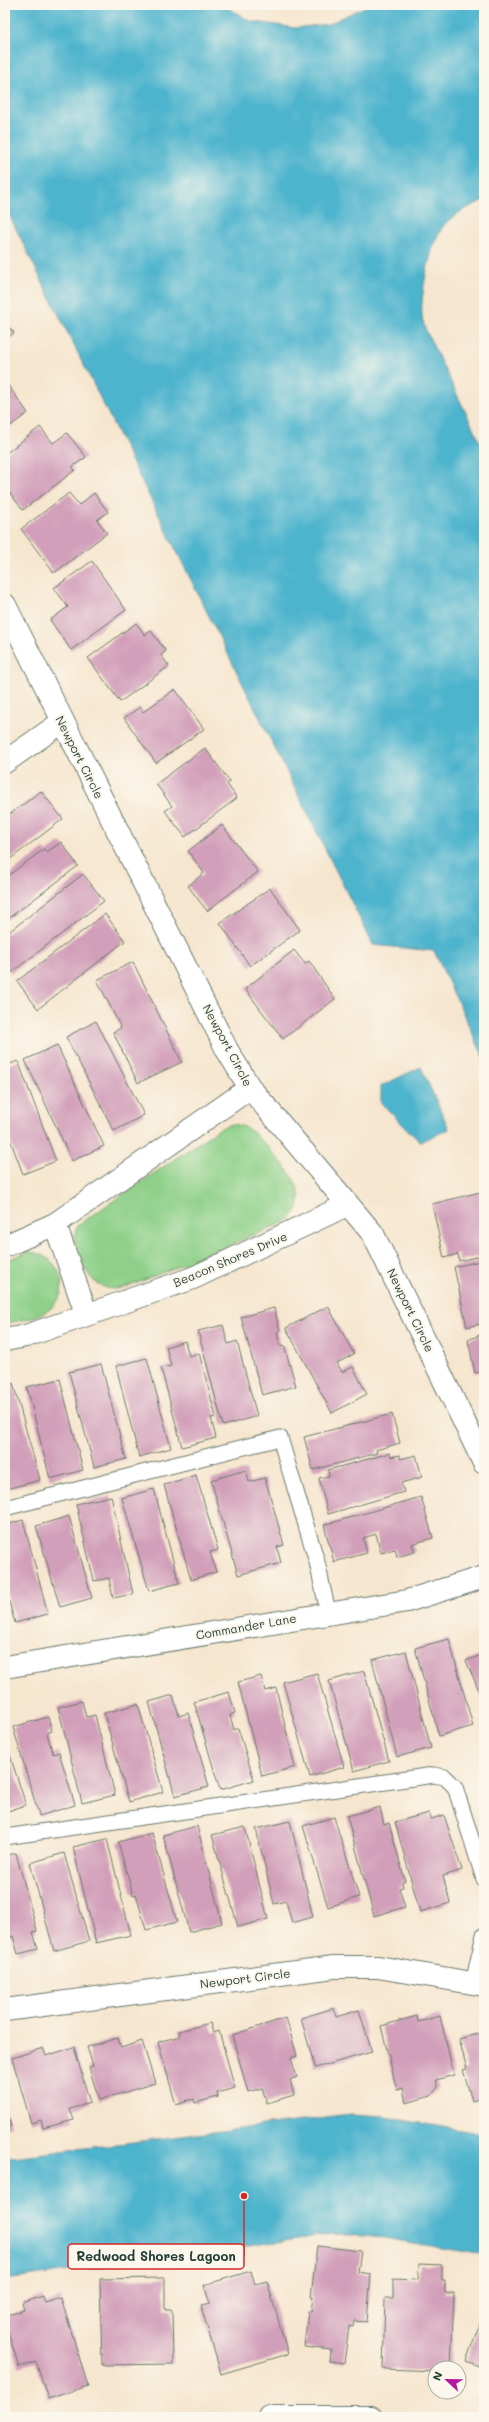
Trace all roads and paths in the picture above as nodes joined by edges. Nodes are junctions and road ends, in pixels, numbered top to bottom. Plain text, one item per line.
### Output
1 (5, 605) edge
2 (62, 722) junction
3 (5, 762) edge
4 (250, 1088) junction
5 (347, 1205) junction
6 (55, 1224) junction
7 (5, 1246) edge
8 (86, 1313) junction
9 (5, 1340) edge
10 (484, 1463) edge
11 (5, 1508) edge
12 (484, 1577) edge
13 (328, 1612) junction
14 (5, 1667) edge
15 (5, 1837) edge
16 (484, 1879) edge
17 (484, 1935) edge
18 (478, 1984) edge
19 (5, 2010) edge
20 (270, 2417) edge
21 (371, 2417) edge

1 - 2 street, Newport Circle
2 - 3 street
2 - 4 street, Newport Circle
4 - 5 street, Newport Circle
4 - 6 street
5 - 8 street, Beacon Shores Drive
5 - 10 street, Newport Circle
6 - 7 street
6 - 8 street
8 - 9 street, Beacon Shores Drive
11 - 13 lane
12 - 13 street, Commander Lane
13 - 14 street, Commander Lane
15 - 16 lane
17 - 18 lane
18 - 19 street, Newport Circle
20 - 21 street

